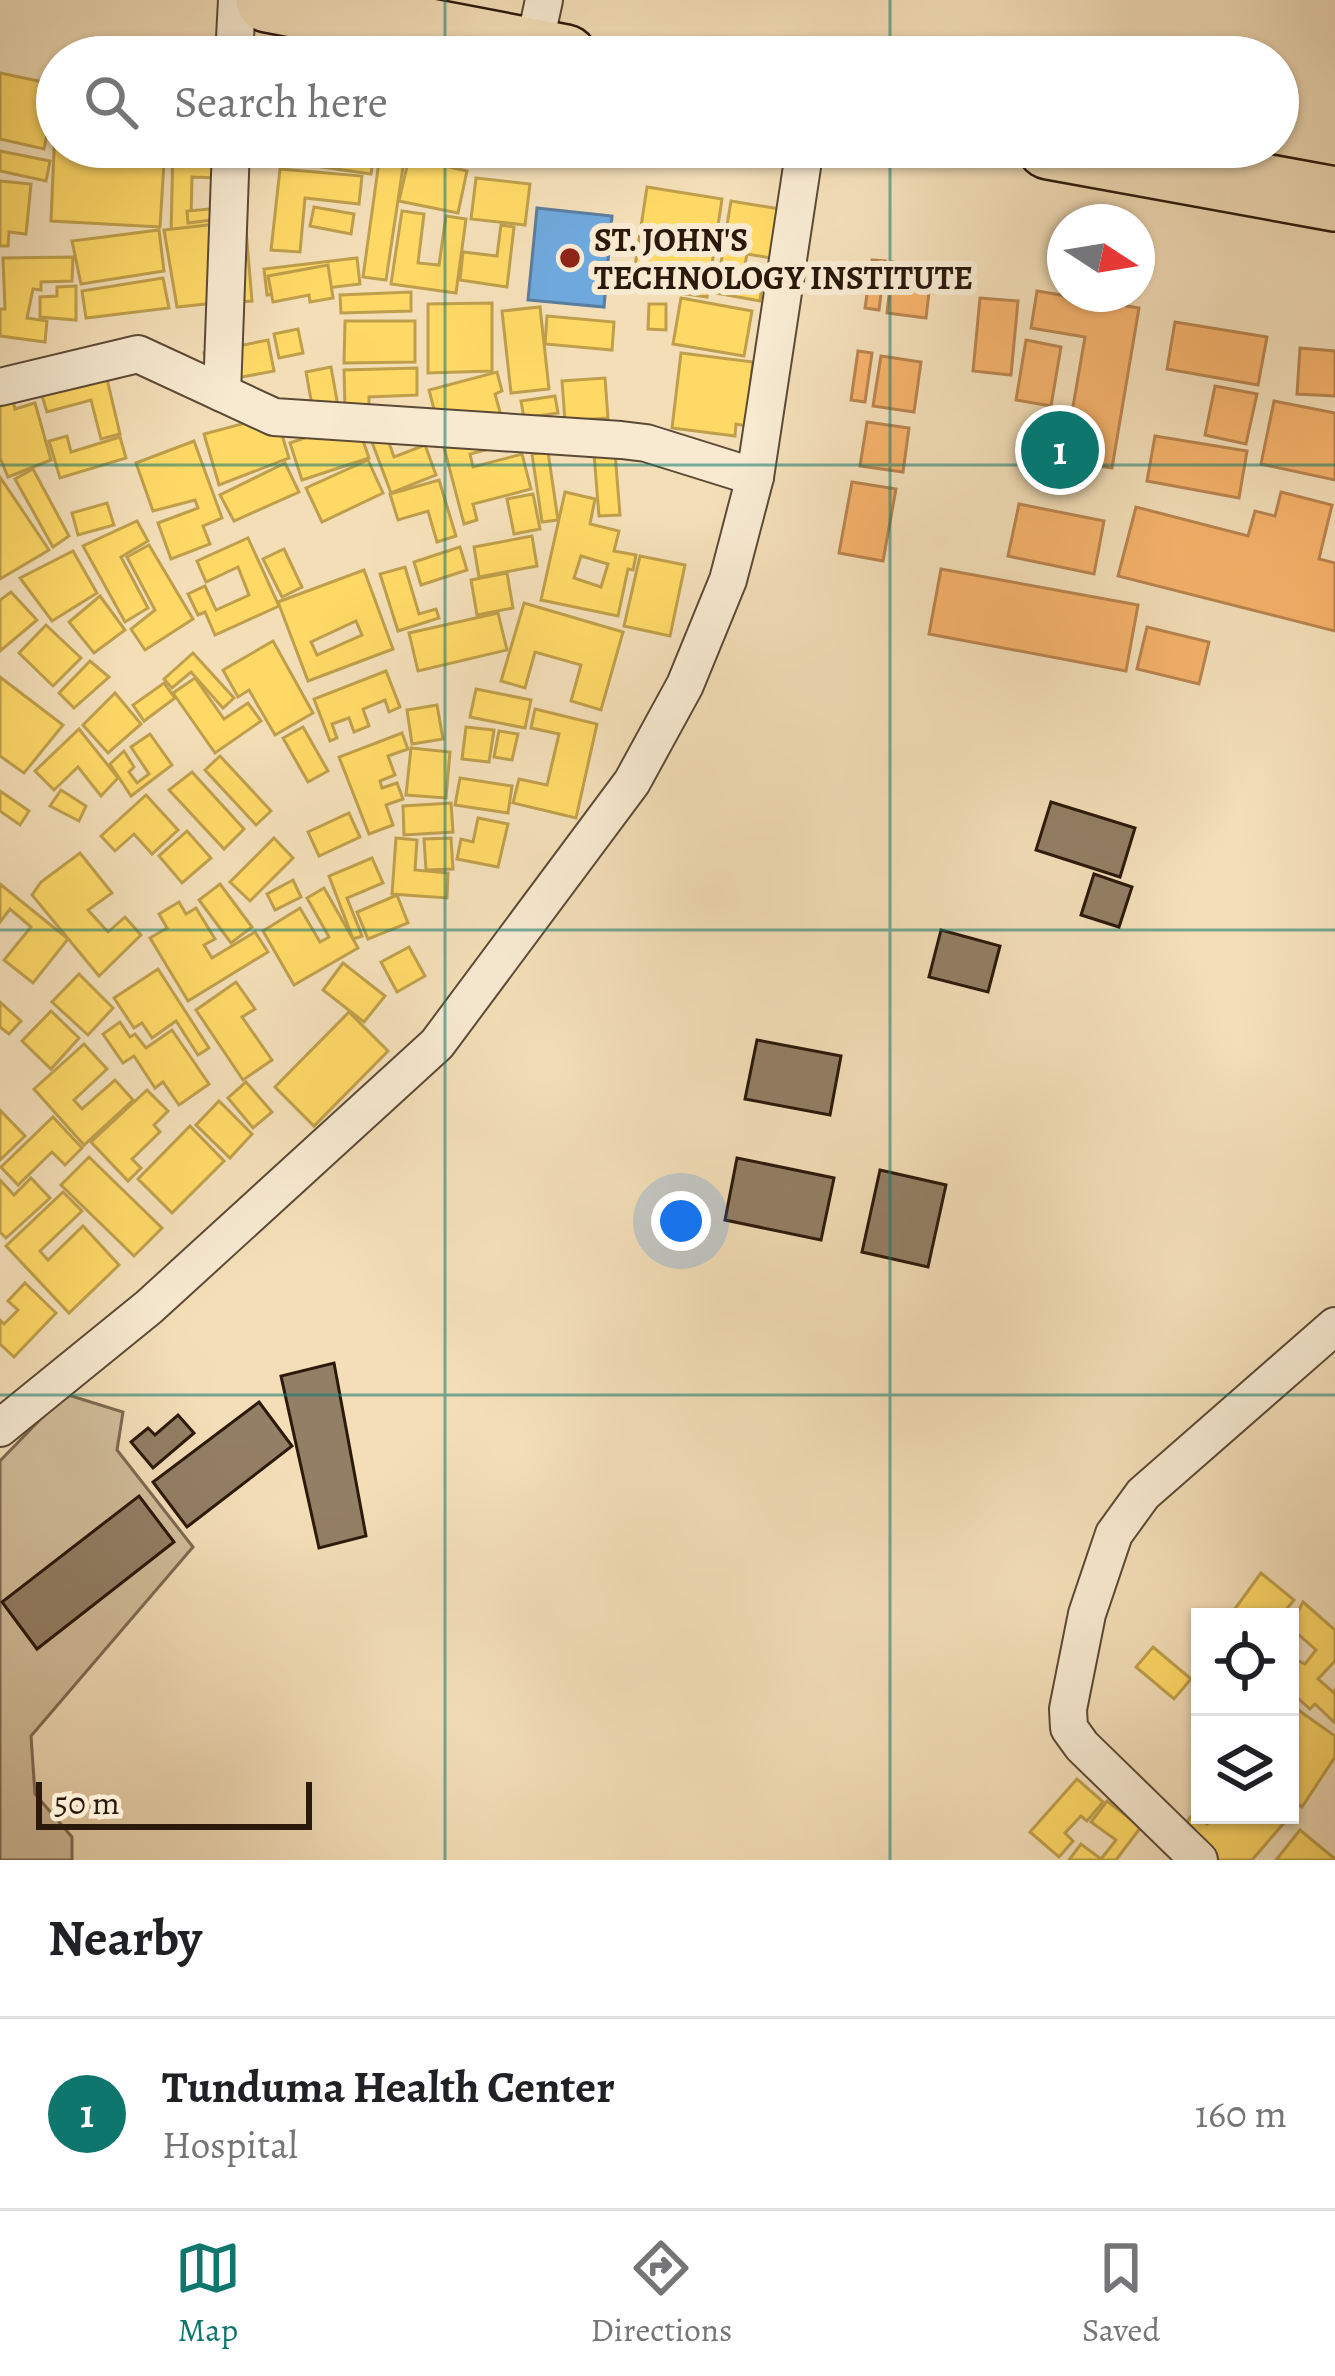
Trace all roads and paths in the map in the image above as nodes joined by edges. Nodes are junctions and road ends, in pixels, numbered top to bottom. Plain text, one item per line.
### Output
1 (237, 0) edge
2 (268, 0) edge
3 (235, 36) edge
4 (548, 36) edge
5 (230, 168) edge
6 (802, 168) edge
7 (1164, 168) edge
8 (1335, 199) edge
9 (0, 387) edge
10 (222, 393) junction
11 (755, 477) junction
12 (1335, 1326) edge
13 (0, 1428) edge
14 (1199, 1860) edge

1 - 3 street
2 - 4 highway
5 - 10 street
6 - 11 street
7 - 8 highway
9 - 10 street
10 - 11 street
11 - 13 street
12 - 14 street

